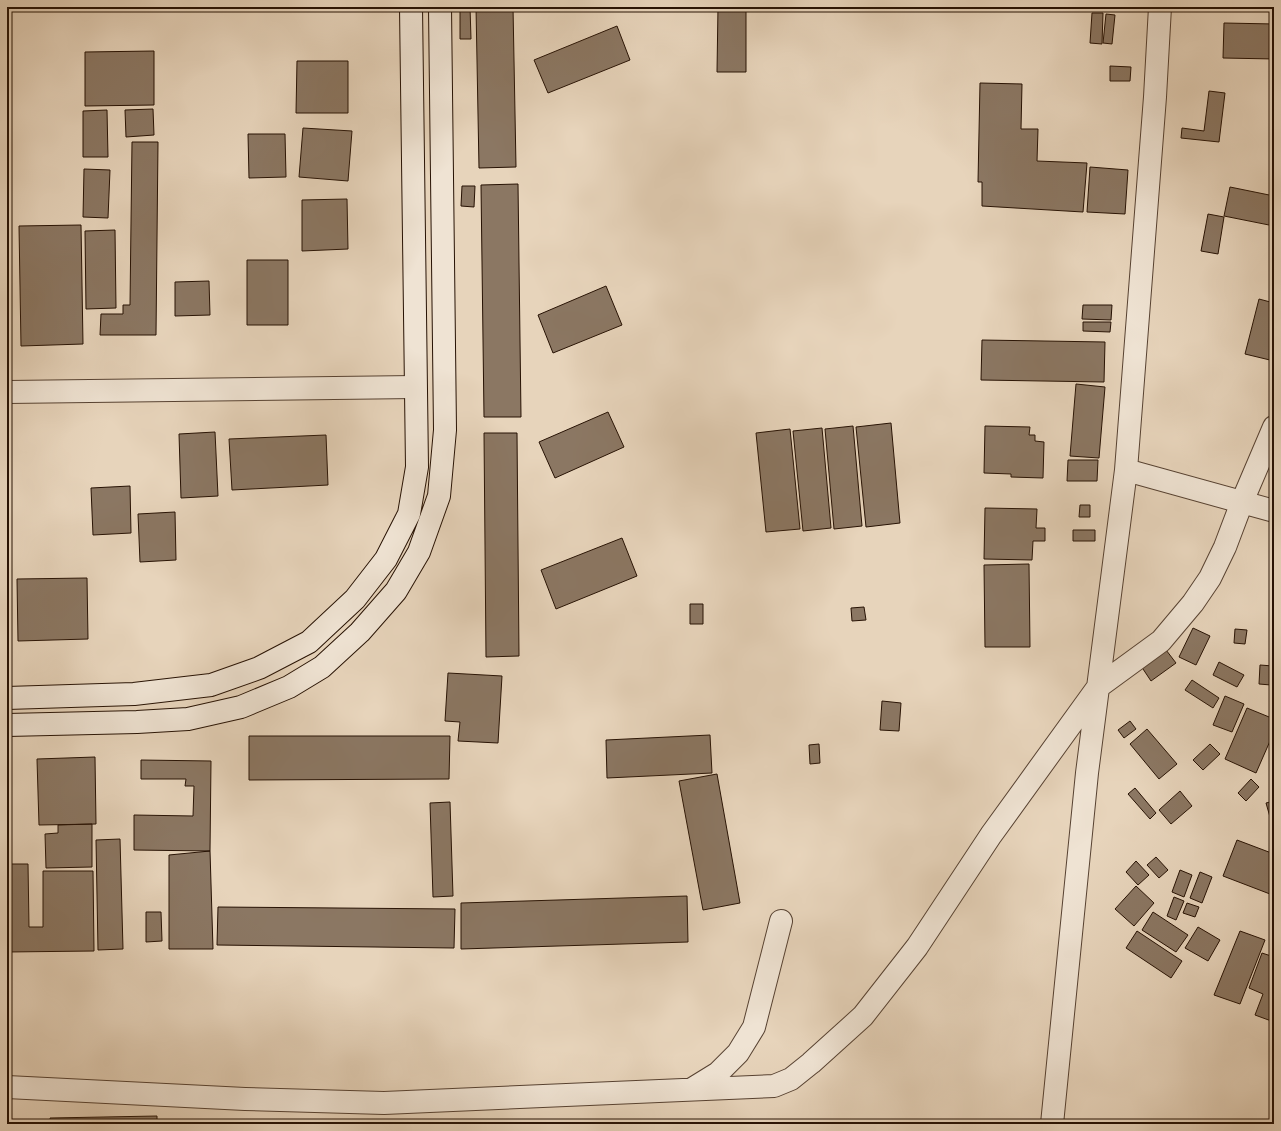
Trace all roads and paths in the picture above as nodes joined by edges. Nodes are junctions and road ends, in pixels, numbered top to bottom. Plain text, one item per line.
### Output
1 (411, 7) edge
2 (440, 7) edge
3 (1160, 7) edge
4 (415, 387) junction
5 (7, 392) edge
6 (1274, 427) edge
7 (1126, 470) junction
8 (1242, 502) junction
9 (1274, 511) edge
10 (1098, 687) junction
11 (106, 695) junction
12 (7, 698) edge
13 (105, 723) junction
14 (7, 724) edge
15 (781, 921) dead end
16 (7, 1087) edge
17 (691, 1090) junction
18 (1052, 1124) edge

1 - 4 street
2 - 13 street
3 - 7 street
4 - 5 street
4 - 11 street
6 - 8 street
7 - 8 street
7 - 10 street
8 - 9 street
8 - 10 street
10 - 17 street
10 - 18 street
11 - 12 street
11 - 13 street
13 - 14 street
15 - 17 street
16 - 17 street

